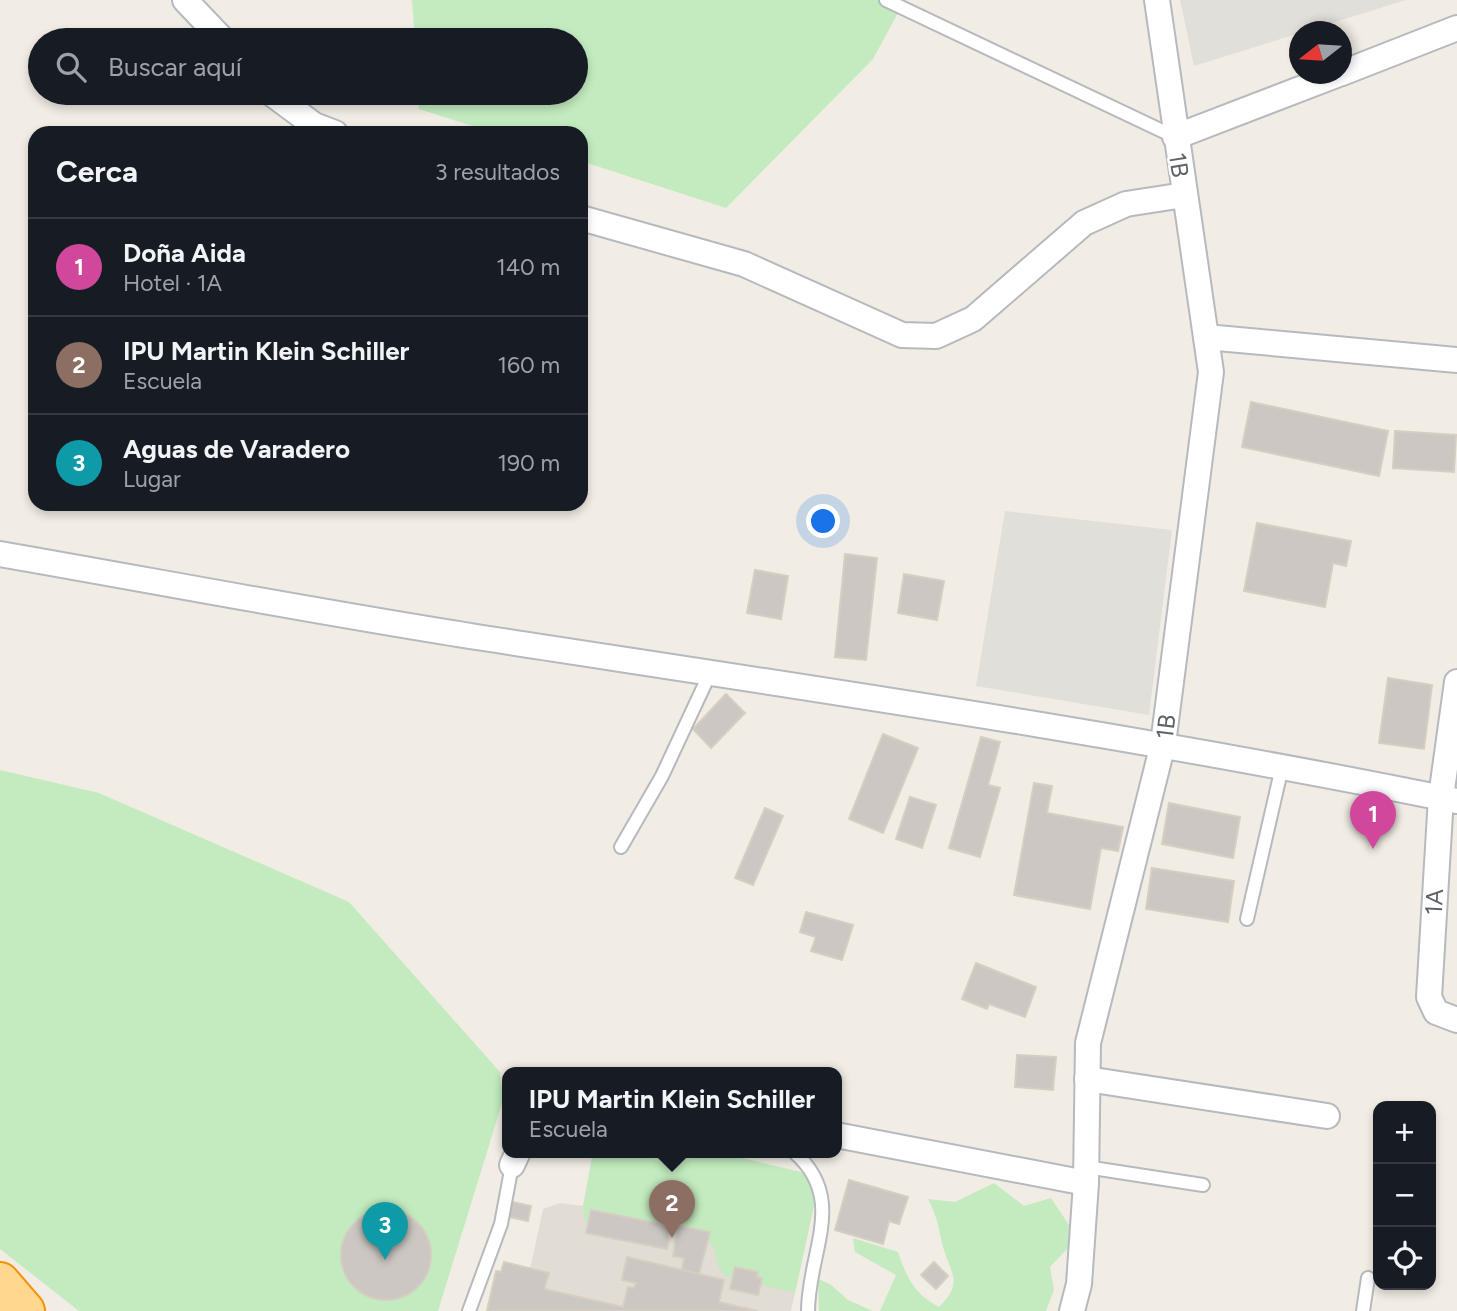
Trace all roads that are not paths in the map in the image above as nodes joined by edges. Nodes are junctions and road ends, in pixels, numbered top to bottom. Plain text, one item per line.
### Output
1 (185, 0) edge
2 (886, 0) edge
3 (1157, 0) edge
4 (212, 28) edge
5 (1457, 28) edge
6 (1352, 68) edge
7 (1312, 84) edge
8 (287, 105) edge
9 (317, 126) edge
10 (1175, 137) junction
11 (1184, 195) junction
12 (588, 220) edge
13 (1206, 337) junction
14 (1457, 360) edge
15 (0, 555) edge
16 (712, 671) junction
17 (1457, 682) edge
18 (1163, 744) junction
19 (1282, 767) junction
20 (1449, 799) edge
21 (621, 847) dead end
22 (1247, 919) dead end
23 (1457, 1020) edge
24 (1087, 1079) junction
25 (1327, 1116) dead end
26 (842, 1136) edge
27 (515, 1158) edge
28 (801, 1158) edge
29 (1086, 1175) junction
30 (1203, 1185) dead end
31 (1368, 1278) dead end
32 (0, 1282) edge
33 (24, 1311) edge
34 (469, 1311) edge
35 (808, 1311) edge
36 (1072, 1311) edge
37 (1363, 1311) edge

1 - 4 street
2 - 10 lane
3 - 10 street, 1B
5 - 6 street
7 - 10 street
8 - 9 street
10 - 11 street, 1B
11 - 12 street
11 - 13 street, 1B
13 - 14 street
13 - 18 street, 1B
15 - 16 street
16 - 18 street
16 - 21 lane
17 - 20 street, 1A
18 - 19 street
18 - 24 street, 1B
19 - 20 street
19 - 22 lane
20 - 23 street, 1A
24 - 25 street
24 - 29 street, 1B
26 - 29 street
27 - 34 lane
28 - 35 lane
29 - 30 lane
29 - 36 street, 1B
31 - 37 lane
32 - 33 highway

